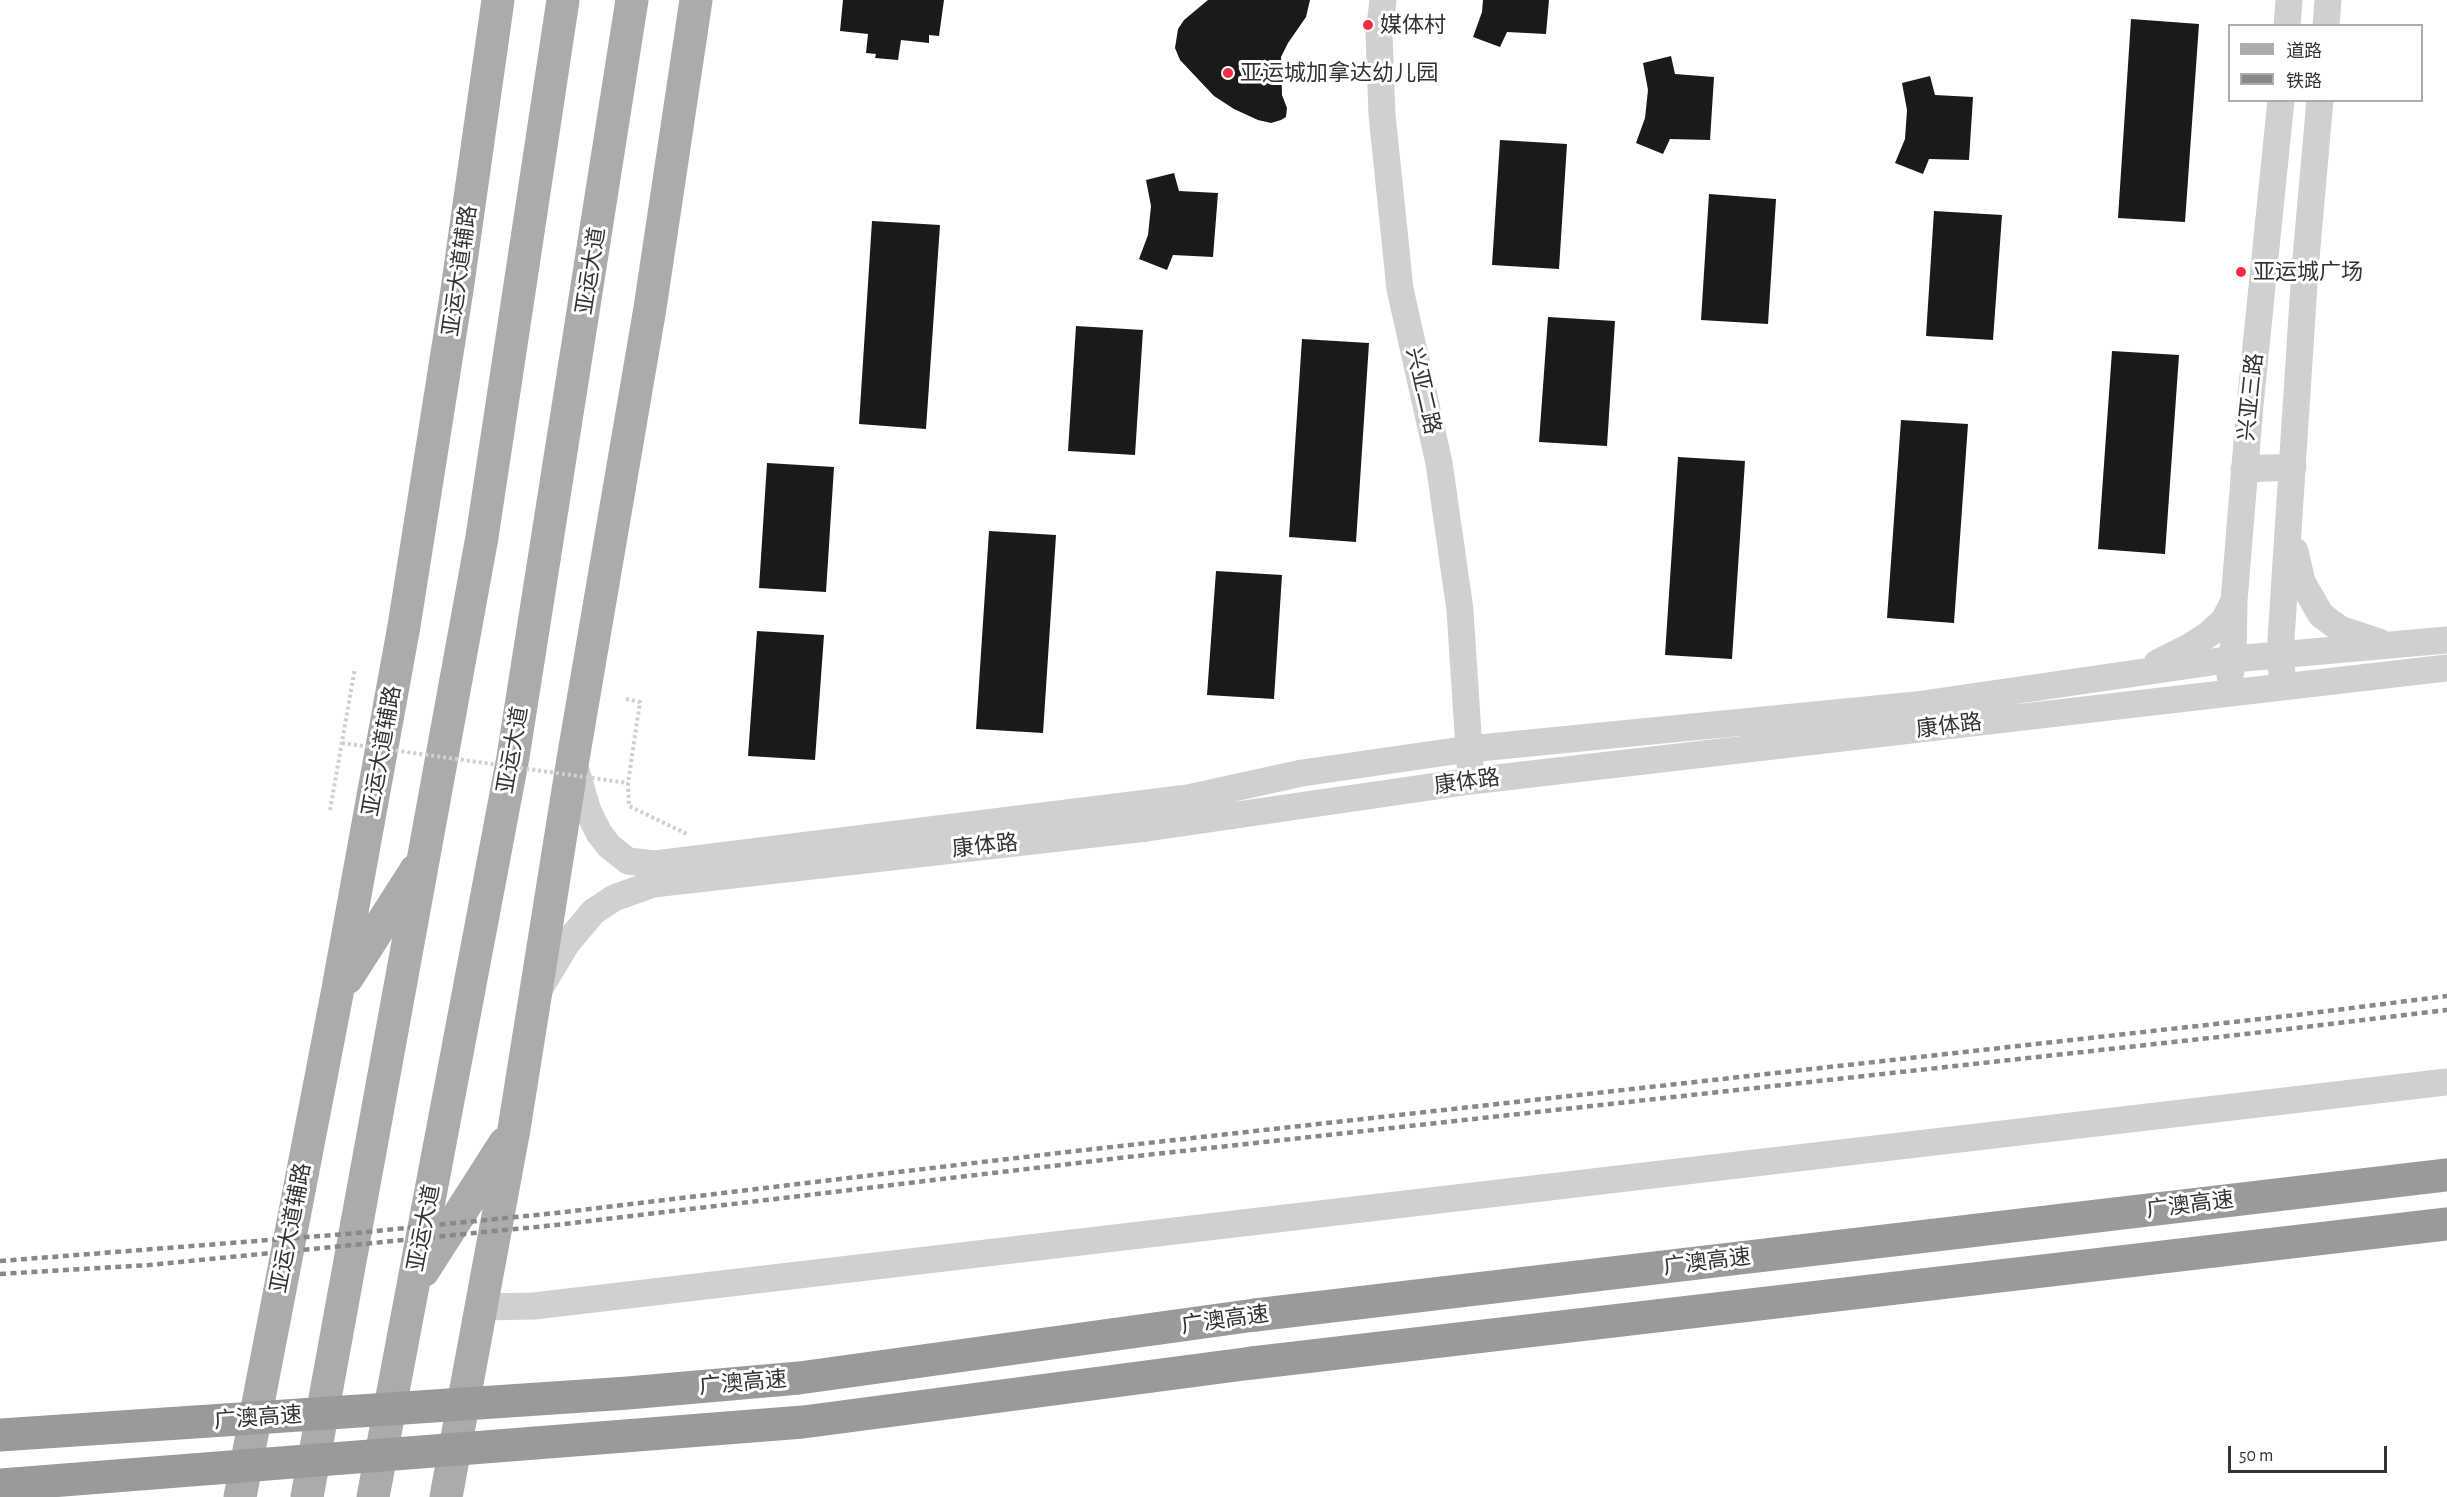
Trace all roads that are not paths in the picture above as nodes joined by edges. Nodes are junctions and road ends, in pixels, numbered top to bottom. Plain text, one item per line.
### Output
1 (498, 0) edge
2 (632, 0) edge
3 (696, 0) edge
4 (1383, 0) edge
5 (2289, 0) edge
6 (2328, 0) edge
7 (560, 6) edge
8 (2287, 24) edge
9 (2326, 24) edge
10 (2282, 102) edge
11 (2319, 102) edge
12 (2293, 467) junction
13 (2244, 469) junction
14 (2290, 514) junction
15 (2234, 601) junction
16 (2447, 640) edge
17 (2391, 645) junction
18 (2280, 655) junction
19 (2234, 659) junction
20 (2447, 668) edge
21 (2132, 674) junction
22 (2281, 687) junction
23 (2227, 693) junction
24 (1469, 749) junction
25 (573, 759) junction
26 (1471, 781) junction
27 (425, 856) junction
28 (337, 994) junction
29 (536, 994) junction
30 (2447, 1082) edge
31 (514, 1129) junction
32 (2447, 1175) edge
33 (2447, 1224) edge
34 (412, 1288) junction
35 (482, 1307) junction
36 (0, 1435) edge
37 (0, 1485) edge
38 (240, 1497) edge
39 (307, 1497) edge
40 (373, 1497) edge
41 (446, 1497) edge

1 - 28 main road, 亚运大道辅路
2 - 34 main road, 亚运大道
3 - 25 main road
4 - 24 street, 兴亚二路
5 - 8 street
6 - 9 street
7 - 27 main road
10 - 13 street, 兴亚三路
11 - 12 street, 兴亚三路
12 - 13 street
12 - 14 street, 兴亚三路
13 - 15 street, 兴亚三路
14 - 17 street
14 - 18 street, 兴亚三路
15 - 19 street, 兴亚三路
15 - 21 street
16 - 17 street, 康体路
17 - 18 street, 康体路
18 - 19 street, 康体路
18 - 22 street, 兴亚三路
19 - 21 street, 康体路
19 - 23 street, 兴亚三路
20 - 22 street, 康体路
21 - 24 street, 康体路
22 - 23 street, 康体路
23 - 26 street, 康体路
24 - 25 street, 康体路
24 - 26 street, 兴亚二路
25 - 29 main road
26 - 29 street, 康体路
27 - 28 main road
27 - 39 main road
28 - 38 main road, 亚运大道辅路
29 - 31 main road
30 - 35 street
31 - 34 main road
31 - 35 main road
32 - 36 highway, 广澳高速, bridge
33 - 37 highway, 广澳高速, bridge
34 - 40 main road, 亚运大道
35 - 41 main road

